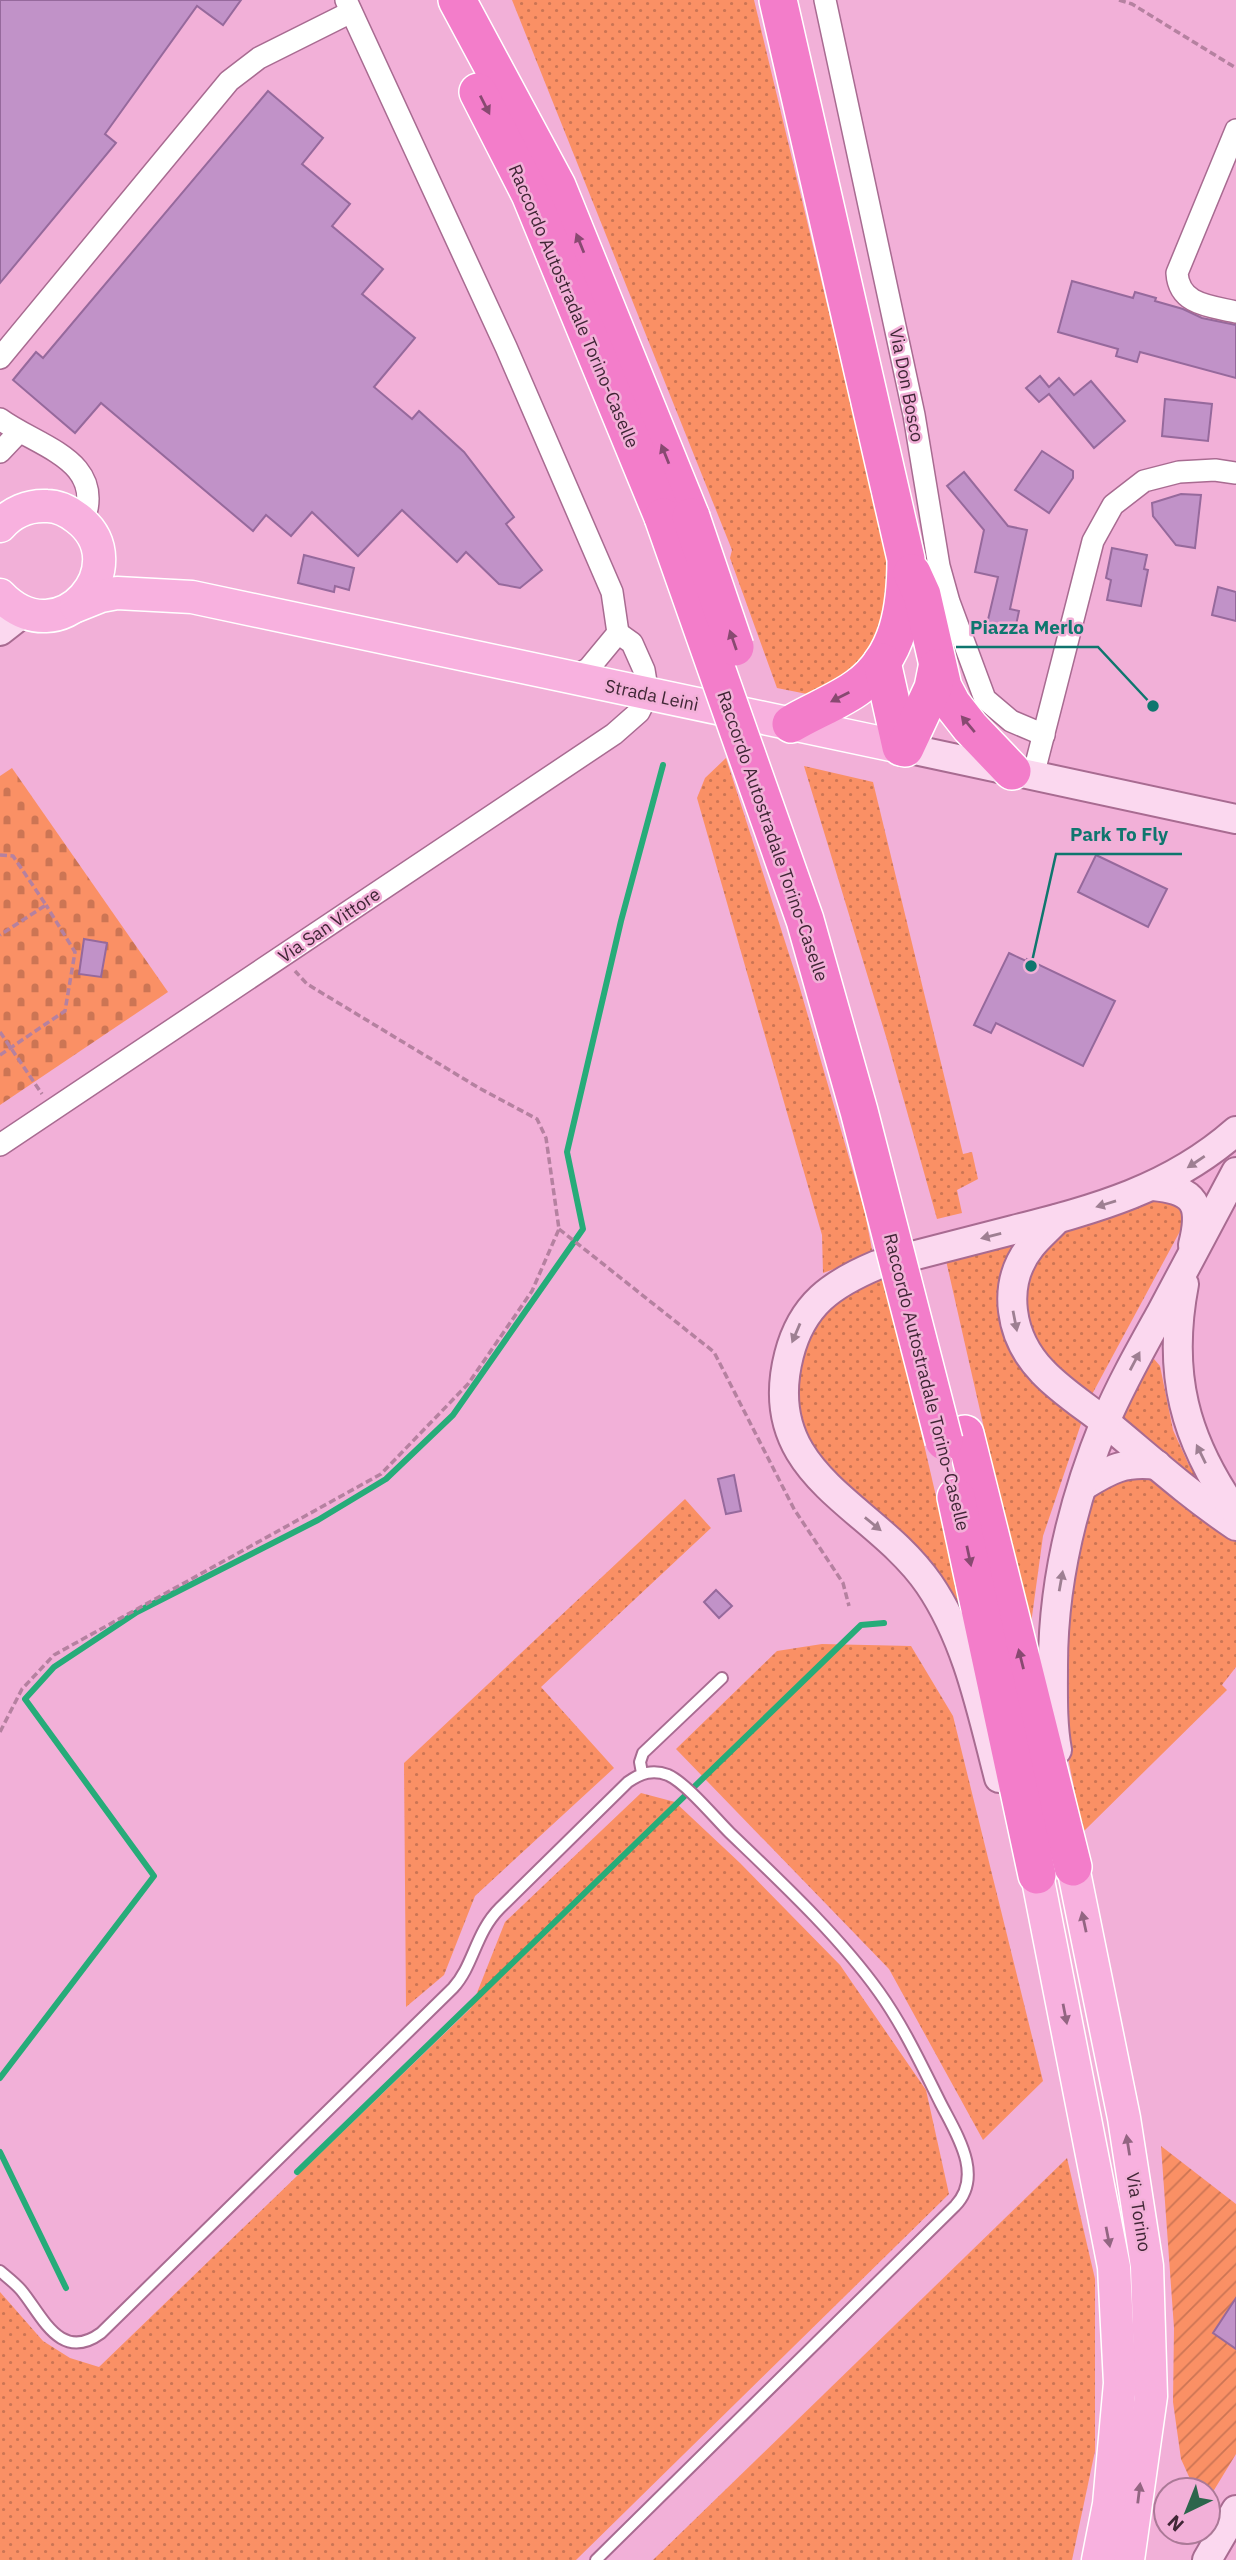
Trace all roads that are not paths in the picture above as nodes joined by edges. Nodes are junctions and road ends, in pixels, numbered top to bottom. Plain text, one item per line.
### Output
1 (432, 0) edge
2 (457, 0) edge
3 (475, 0) edge
4 (778, 0) edge
5 (825, 0) edge
6 (349, 6) edge
7 (514, 107) junction
8 (1236, 130) edge
9 (1236, 312) edge
10 (0, 358) edge
11 (0, 419) edge
12 (18, 433) junction
13 (0, 452) edge
14 (1236, 473) edge
15 (5, 517) edge
16 (677, 517) junction
17 (90, 536) junction
18 (906, 559) junction
19 (192, 597) junction
20 (76, 606) junction
21 (8, 613) edge
22 (618, 633) junction
23 (882, 662) junction
24 (937, 668) junction
25 (572, 678) junction
26 (648, 694) junction
27 (791, 724) junction
28 (1044, 735) junction
29 (903, 748) junction
30 (1022, 774) junction
31 (1236, 819) edge
32 (1236, 1131) edge
33 (0, 1145) edge
34 (1236, 1172) edge
35 (1153, 1186) junction
36 (1057, 1219) junction
37 (1188, 1263) junction
38 (1105, 1422) junction
39 (955, 1438) junction
40 (1157, 1465) junction
41 (1083, 1486) junction
42 (1236, 1513) edge
43 (1236, 1526) edge
44 (722, 1678) dead end
45 (642, 1773) junction
46 (1073, 1867) junction
47 (1037, 1875) junction
48 (0, 2271) edge
49 (1233, 2517) edge
50 (596, 2560) edge
51 (1098, 2560) edge
52 (1128, 2560) edge
53 (1207, 2560) edge

1 -> 16 highway, Raccordo Autostradale Torino-Caselle
2 - 7 highway, Raccordo Autostradale Torino-Caselle
3 - 7 highway
4 - 18 highway
5 - 28 street, Via Don Bosco
6 - 10 street
6 - 22 street
16 -> 7 highway, Raccordo Autostradale Torino-Caselle
8 - 9 street
11 - 12 street
12 - 13 street
12 - 17 street
14 - 28 street
15 - 17 main road, Strada Leinì
16 - 39 highway, Raccordo Autostradale Torino-Caselle, bridge
17 - 19 main road, Strada Leinì
17 - 20 main road
18 - 23 highway
18 - 24 highway
19 - 20 main road, Strada Leinì
19 - 25 main road, Strada Leinì
20 - 21 main road, Strada Leinì
22 - 25 street
22 - 26 street
23 -> 27 highway
23 - 29 highway
24 - 29 highway
30 -> 24 highway
25 - 26 main road, Strada Leinì
26 - 27 main road, Strada Leinì
26 - 33 street, Via San Vittore
27 - 29 main road, Strada Leinì
28 - 30 street
29 - 30 main road, Strada Leinì
30 - 31 main road, Strada Leinì
32 -> 35 main road
34 - 37 main road
35 -> 36 main road
35 - 37 main road
36 -> 38 main road
36 -> 47 main road
38 -> 37 main road
42 -> 37 main road
38 - 40 main road
38 - 41 main road
46 -> 39 highway, Raccordo Autostradale Torino-Caselle
39 -> 47 highway, Raccordo Autostradale Torino-Caselle
40 - 41 main road
40 - 43 main road
46 -> 41 main road
44 - 45 lane
45 - 48 lane
45 - 50 lane
52 -> 46 main road, Via Torino
47 -> 51 main road, Via Torino
49 - 53 main road

